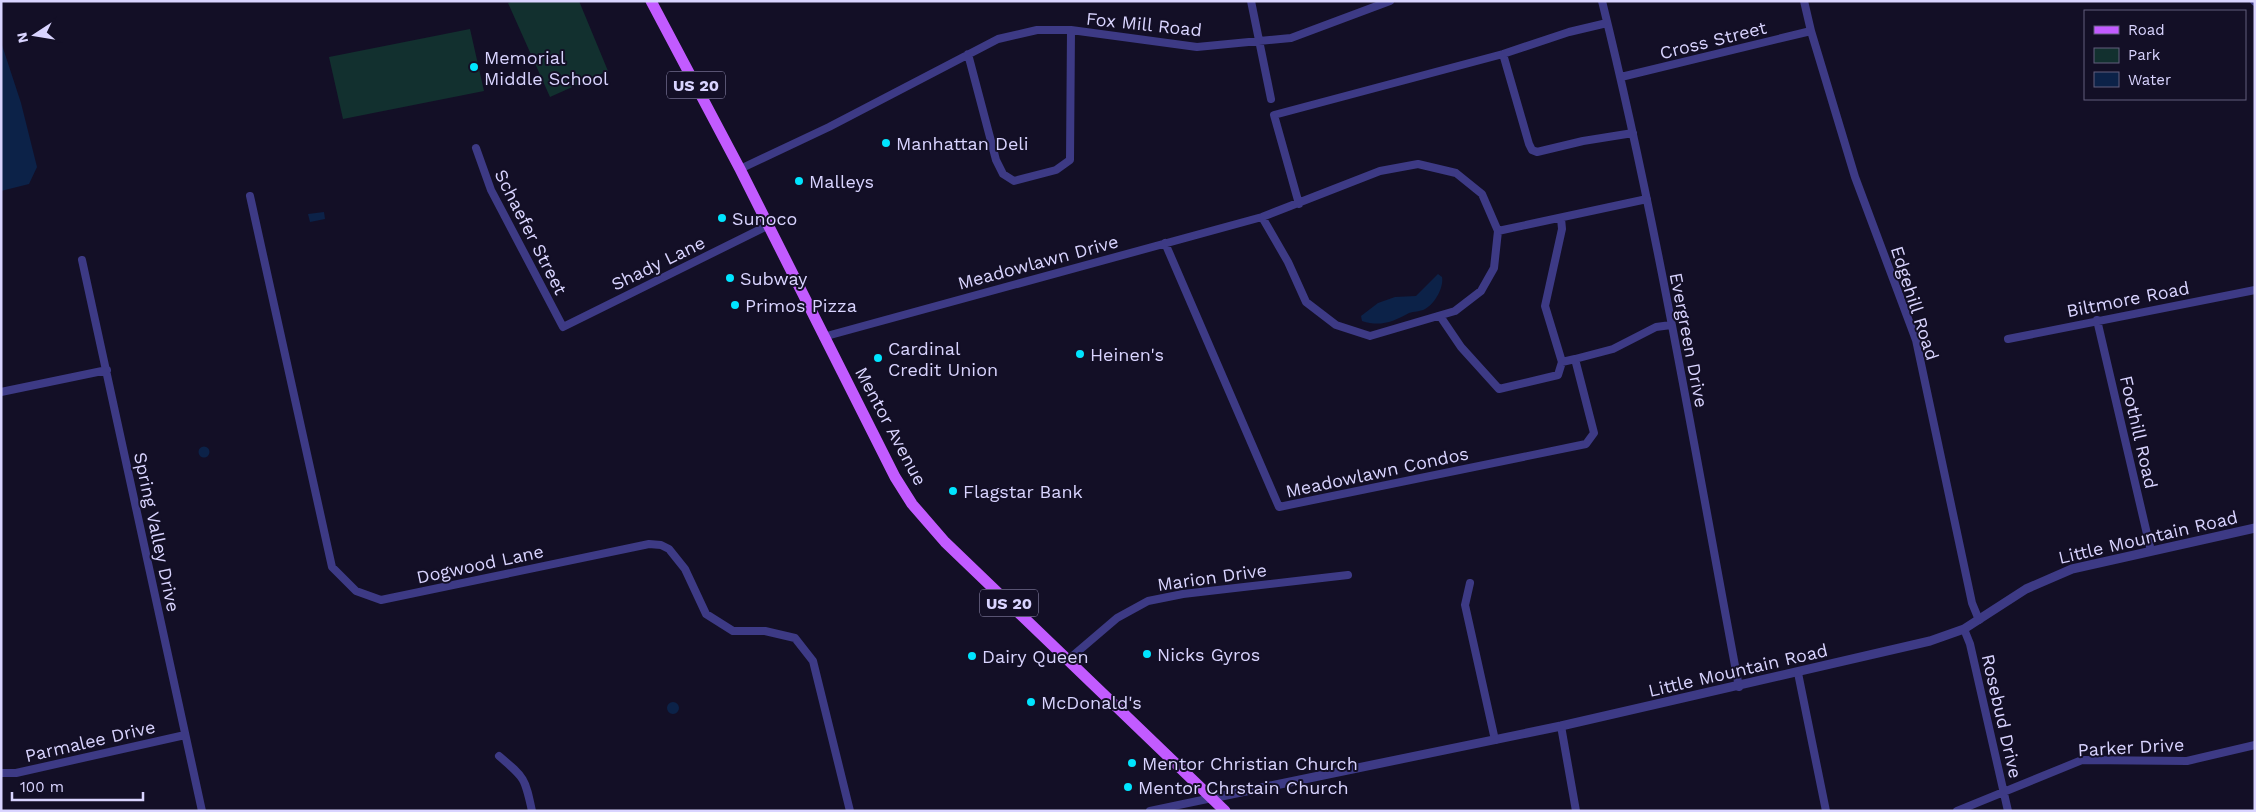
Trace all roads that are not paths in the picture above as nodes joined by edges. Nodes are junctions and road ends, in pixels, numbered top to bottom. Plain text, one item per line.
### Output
1 (652, 1) edge
2 (1250, 1) edge
3 (1390, 1) edge
4 (1602, 1) edge
5 (1804, 1) edge
6 (1607, 23) junction
7 (1071, 30) junction
8 (1811, 31) junction
9 (1258, 41) junction
10 (968, 54) junction
11 (1503, 54) junction
12 (1621, 78) junction
13 (1271, 99) dead end
14 (1633, 133) junction
15 (476, 148) dead end
16 (740, 169) junction
17 (250, 196) dead end
18 (1647, 199) junction
19 (1299, 204) junction
20 (1262, 218) junction
21 (1561, 218) junction
22 (767, 226) junction
23 (1498, 231) junction
24 (1165, 243) junction
25 (82, 260) dead end
26 (2255, 290) edge
27 (1440, 316) junction
28 (2097, 320) junction
29 (1671, 324) junction
30 (563, 327) joint
31 (823, 337) junction
32 (2008, 339) dead end
33 (1575, 359) junction
34 (1562, 362) junction
35 (107, 370) junction
36 (1, 392) edge
37 (2255, 528) edge
38 (2151, 551) junction
39 (1348, 575) dead end
40 (1470, 583) dead end
41 (1979, 620) junction
42 (1964, 629) junction
43 (1069, 660) junction
44 (1798, 673) junction
45 (1739, 687) junction
46 (1561, 726) junction
47 (185, 735) junction
48 (1495, 740) junction
49 (2255, 745) edge
50 (499, 756) dead end
51 (1, 773) edge
52 (2004, 790) junction
53 (1212, 798) junction
54 (202, 811) edge
55 (532, 811) edge
56 (850, 811) edge
57 (1150, 811) edge
58 (1225, 811) edge
59 (1576, 811) edge
60 (1826, 811) edge
61 (1957, 811) edge
62 (2008, 811) edge

1 - 16 main road, Mentor Avenue / US 20
2 - 9 street
3 - 9 street, Fox Mill Road
4 - 6 street, Evergreen Drive
5 - 8 street, Edgehill Road
6 - 11 street
6 - 12 street, Evergreen Drive
7 - 9 street, Fox Mill Road
7 - 10 street, Fox Mill Road
7 - 10 street
8 - 12 street, Cross Street
8 - 41 street, Edgehill Road
9 - 13 street
10 - 16 street, Fox Mill Road
11 - 14 street
11 - 19 street
12 - 14 street, Evergreen Drive
14 - 18 street, Evergreen Drive
15 - 30 street, Schaefer Street
16 - 22 main road, Mentor Avenue / US 20
17 - 56 street, Dogwood Lane
18 - 21 street
18 - 29 street, Evergreen Drive
19 - 20 street, Meadowlawn Drive
19 - 23 street, Meadowlawn Drive
20 - 24 street, Meadowlawn Drive
20 - 27 street, Meadowlawn Drive
21 - 23 street
21 - 34 street
22 - 30 street, Shady Lane
22 - 31 main road, Mentor Avenue / US 20
23 - 27 street, Meadowlawn Drive
24 - 31 street, Meadowlawn Drive
24 - 33 street, Meadowlawn Condos
25 - 35 street, Spring Valley Drive
26 - 28 street, Biltmore Road
27 - 34 street
28 - 32 street, Biltmore Road
28 - 38 street, Foothill Road
29 - 33 street
29 - 45 street, Evergreen Drive
31 - 43 main road, Mentor Avenue / US 20
33 - 34 street
35 - 36 street
35 - 47 street, Spring Valley Drive
37 - 38 street, Little Mountain Road
38 - 41 street, Little Mountain Road
39 - 43 street, Marion Drive
40 - 48 street
41 - 42 street, Little Mountain Road
42 - 44 street, Little Mountain Road
42 - 52 street, Rosebud Drive
43 - 53 main road, Mentor Avenue / US 20
44 - 45 street, Little Mountain Road
44 - 60 street
45 - 46 street, Little Mountain Road
46 - 48 street, Little Mountain Road
46 - 59 street
47 - 51 street, Parmalee Drive
47 - 54 street, Spring Valley Drive
48 - 53 street, Little Mountain Road
49 - 52 street, Parker Drive
50 - 55 street
52 - 61 street, Parker Drive
52 - 62 street, Rosebud Drive
53 - 57 street
53 - 58 main road, Mentor Avenue / US 20

